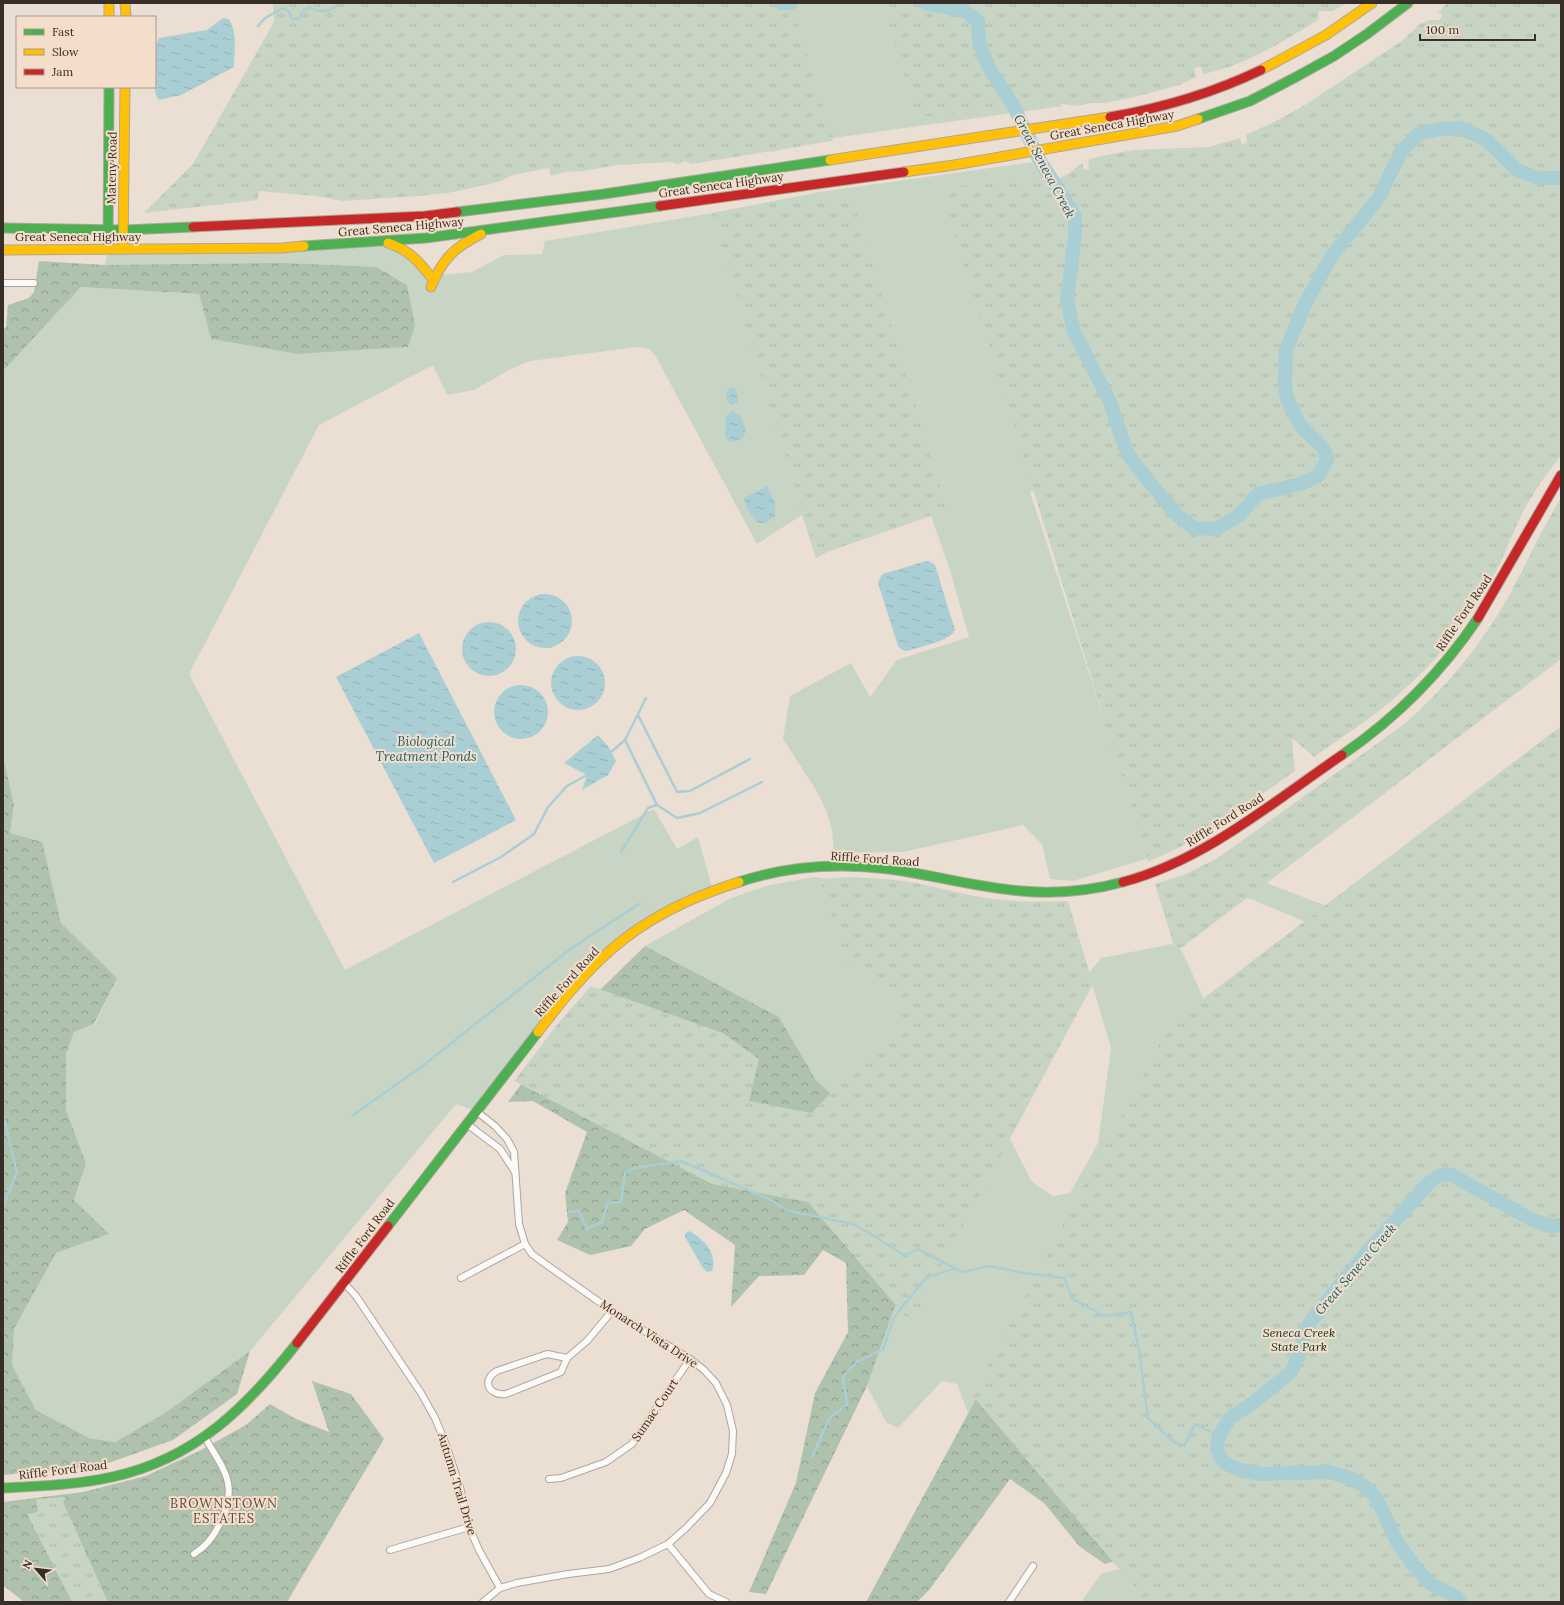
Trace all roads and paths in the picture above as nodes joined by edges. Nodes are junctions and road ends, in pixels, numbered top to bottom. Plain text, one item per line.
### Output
1 (109, 3) edge
2 (126, 3) edge
3 (1372, 3) edge
4 (1408, 3) edge
5 (109, 16) edge
6 (126, 16) edge
7 (108, 88) edge
8 (125, 88) edge
9 (3, 228) edge
10 (108, 229) junction
11 (124, 230) junction
12 (490, 230) junction
13 (382, 242) junction
14 (108, 248) junction
15 (123, 249) junction
16 (3, 250) edge
17 (430, 276) dead end
18 (3, 283) edge
19 (34, 284) dead end
20 (431, 287) dead end
21 (1561, 475) edge
22 (476, 1111) junction
23 (467, 1124) junction
24 (515, 1172) junction
25 (525, 1244) junction
26 (461, 1278) dead end
27 (344, 1283) junction
28 (612, 1311) junction
29 (567, 1358) junction
30 (690, 1359) junction
31 (204, 1436) junction
32 (549, 1479) dead end
33 (3, 1488) edge
34 (468, 1527) junction
35 (668, 1544) junction
36 (390, 1550) dead end
37 (194, 1554) dead end
38 (1033, 1566) dead end
39 (500, 1588) junction
40 (483, 1602) edge
41 (726, 1602) edge
42 (1010, 1602) edge

1 - 5 main road
2 - 6 main road
3 - 11 main road, Great Seneca Highway
4 - 12 main road, Great Seneca Highway
7 - 10 main road, Mateny Road
8 - 11 main road, Mateny Road
9 - 10 main road, Great Seneca Highway
10 - 11 main road, Great Seneca Highway
10 - 14 main road, Mateny Road
11 - 15 main road, Mateny Road
12 - 13 main road, Great Seneca Highway
12 - 20 main road
13 - 15 main road, Great Seneca Highway
13 - 17 main road
14 - 15 main road, Great Seneca Highway
14 - 16 main road, Great Seneca Highway
18 - 19 street
21 - 22 main road, Riffle Ford Road
22 - 23 main road, Riffle Ford Road
22 - 24 street, Monarch Vista Drive
23 - 24 street, Monarch Vista Drive
23 - 27 main road, Riffle Ford Road
24 - 25 street, Monarch Vista Drive
25 - 26 street
25 - 28 street, Monarch Vista Drive
27 - 31 main road, Riffle Ford Road
27 - 34 street, Autumn Trail Drive
28 - 29 street
28 - 30 street, Monarch Vista Drive
29 - 29 street
30 - 32 street, Sumac Court
30 - 35 street, Monarch Vista Drive
31 - 33 main road, Riffle Ford Road
31 - 37 street
34 - 36 street
34 - 39 street, Autumn Trail Drive
35 - 39 street, Monarch Vista Drive
35 - 41 street
38 - 42 street
39 - 40 street, Monarch Vista Drive

